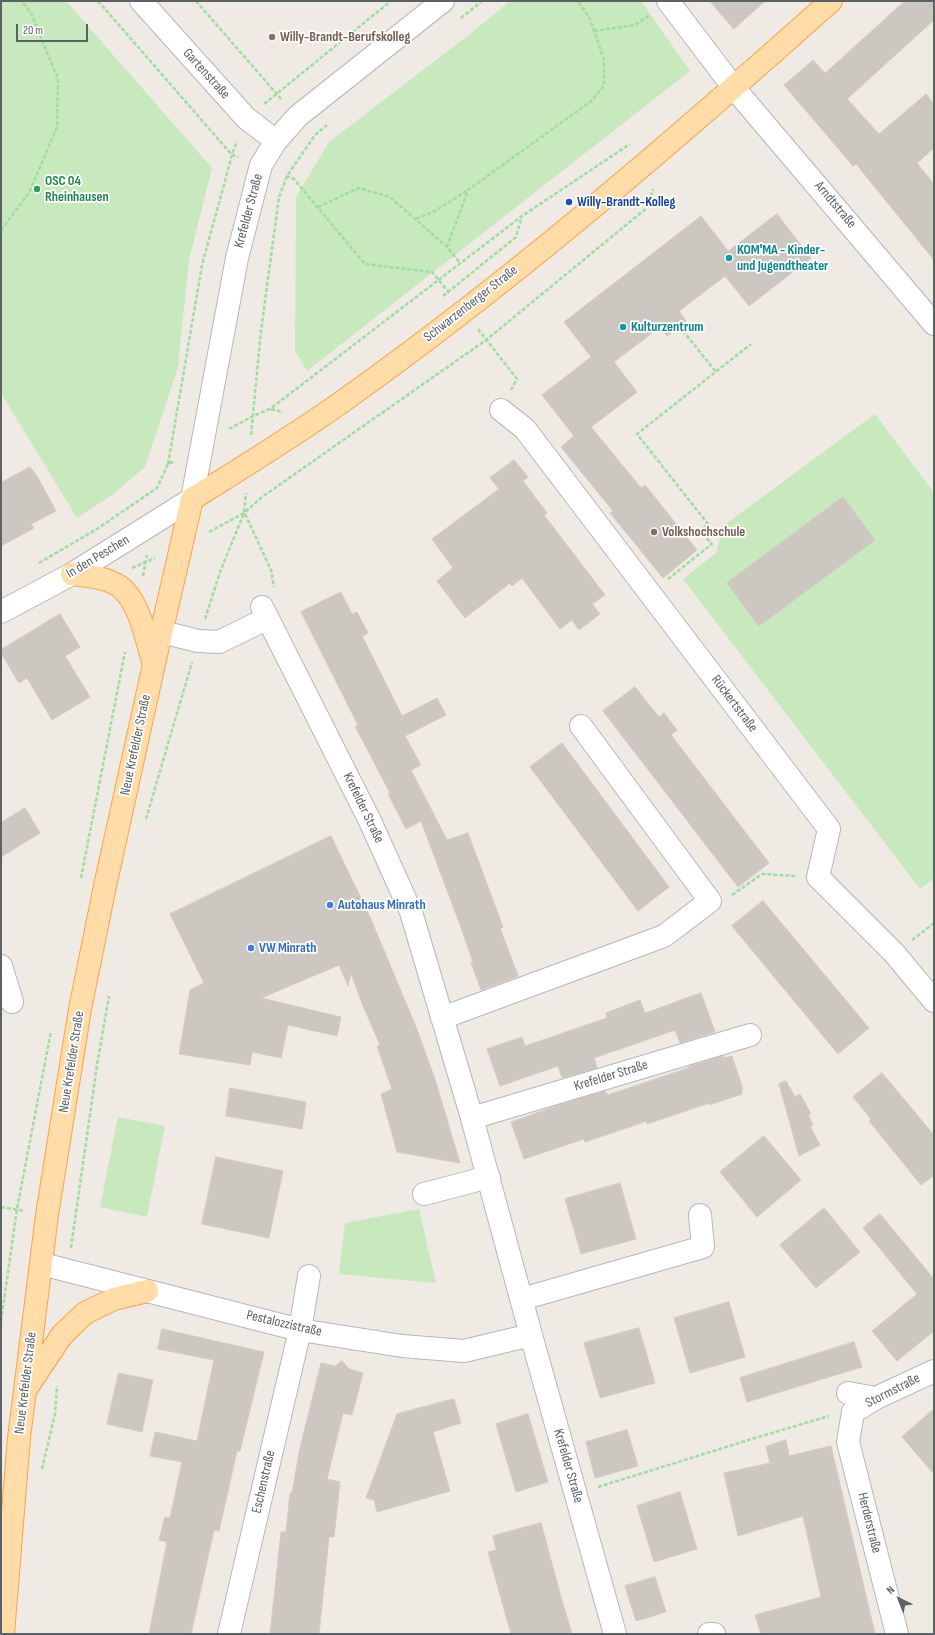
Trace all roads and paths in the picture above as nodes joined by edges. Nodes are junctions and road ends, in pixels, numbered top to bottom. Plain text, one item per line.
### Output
1 (21, 1) edge
2 (98, 1) edge
3 (141, 1) edge
4 (196, 1) edge
5 (443, 1) edge
6 (482, 1) edge
7 (578, 1) edge
8 (668, 1) edge
9 (831, 1) edge
10 (457, 21) dead end
11 (594, 31) junction
12 (734, 88) junction
13 (277, 93) dead end
14 (332, 121) dead end
15 (276, 141) junction
16 (232, 155) dead end
17 (287, 176) junction
18 (468, 190) junction
19 (318, 207) junction
20 (522, 216) dead end
21 (416, 219) junction
22 (1, 230) edge
23 (447, 247) junction
24 (460, 263) junction
25 (438, 280) junction
26 (464, 312) junction
27 (934, 324) edge
28 (679, 326) dead end
29 (751, 344) dead end
30 (716, 372) junction
31 (501, 410) joint
32 (253, 416) junction
33 (202, 445) junction
34 (248, 464) junction
35 (157, 488) junction
36 (192, 499) junction
37 (151, 524) junction
38 (34, 566) dead end
39 (676, 573) dead end
40 (72, 574) junction
41 (136, 609) junction
42 (1, 612) edge
43 (265, 612) junction
44 (162, 632) junction
45 (198, 641) junction
46 (126, 648) dead end
47 (154, 664) junction
48 (581, 726) dead end
49 (145, 822) dead end
50 (818, 877) junction
51 (80, 879) dead end
52 (710, 901) junction
53 (1, 966) edge
54 (110, 988) dead end
55 (934, 1001) edge
56 (12, 1002) dead end
57 (442, 1018) junction
58 (52, 1024) dead end
59 (750, 1035) dead end
60 (472, 1118) junction
61 (489, 1177) junction
62 (424, 1194) dead end
63 (700, 1214) dead end
64 (42, 1264) junction
65 (68, 1271) junction
66 (310, 1276) dead end
67 (147, 1291) junction
68 (522, 1299) junction
69 (1, 1321) edge
70 (300, 1330) junction
71 (530, 1335) junction
72 (934, 1371) edge
73 (57, 1385) dead end
74 (25, 1392) junction
75 (851, 1402) junction
76 (41, 1472) dead end
77 (573, 1483) junction
78 (3, 1634) edge
79 (229, 1634) edge
80 (615, 1634) edge
81 (709, 1634) edge
82 (714, 1634) edge
83 (898, 1634) edge

1 - 22 path
2 - 16 path
3 - 15 street, Gartenstraße
4 - 13 path
5 - 15 street, Krefelder Straße
6 - 10 path
7 - 11 path
8 - 11 path
8 - 12 street
9 - 12 main road, Schwarzenberger Straße
11 - 18 path
12 - 26 main road, Schwarzenberger Straße
12 - 27 street, Arndtstraße
14 - 17 path
15 - 33 street, Krefelder Straße
17 - 19 path
17 - 32 path
18 - 21 path
18 - 23 path
19 - 21 path
19 - 25 path
20 - 24 path
21 - 23 path
23 - 24 path
24 - 25 path
25 - 26 path
25 - 32 path
26 - 31 path
26 - 34 main road, Schwarzenberger Straße
28 - 30 path
29 - 30 path
30 - 39 path
31 - 50 street, Rückertstraße
32 - 33 path
32 - 34 path
33 - 35 path
33 - 36 street, Krefelder Straße
34 - 36 main road, Schwarzenberger Straße
35 - 37 path
35 - 38 path
36 - 37 street, In den Peschen
36 - 44 main road, Neue Krefelder Straße
37 - 40 street, In den Peschen
37 - 41 path
40 - 41 main road
40 - 42 street, In den Peschen
41 - 47 main road
43 - 45 street
43 - 45 path
43 - 57 street, Krefelder Straße
44 - 45 street
44 - 47 main road, Neue Krefelder Straße
45 - 49 path
46 - 51 path
47 - 64 main road, Neue Krefelder Straße
48 - 52 street
50 - 52 path
50 - 55 street
52 - 57 street
53 - 56 street
54 - 65 path
57 - 60 street, Krefelder Straße
58 - 69 path
59 - 60 street, Krefelder Straße
60 - 61 street, Krefelder Straße
61 - 62 street
61 - 68 street, Krefelder Straße
63 - 68 street
64 - 65 street, Pestalozzistraße
64 - 74 main road, Neue Krefelder Straße
65 - 67 street, Pestalozzistraße
66 - 70 street, Eschenstraße
67 - 70 street, Pestalozzistraße
67 - 74 main road
68 - 71 street, Krefelder Straße
70 - 71 street, Pestalozzistraße
70 - 79 street, Eschenstraße
71 - 77 street, Krefelder Straße
72 - 75 street, Stormstraße
73 - 76 path
74 - 78 main road, Neue Krefelder Straße
75 - 77 path
75 - 83 street, Herderstraße
77 - 80 street, Krefelder Straße
81 - 82 street

